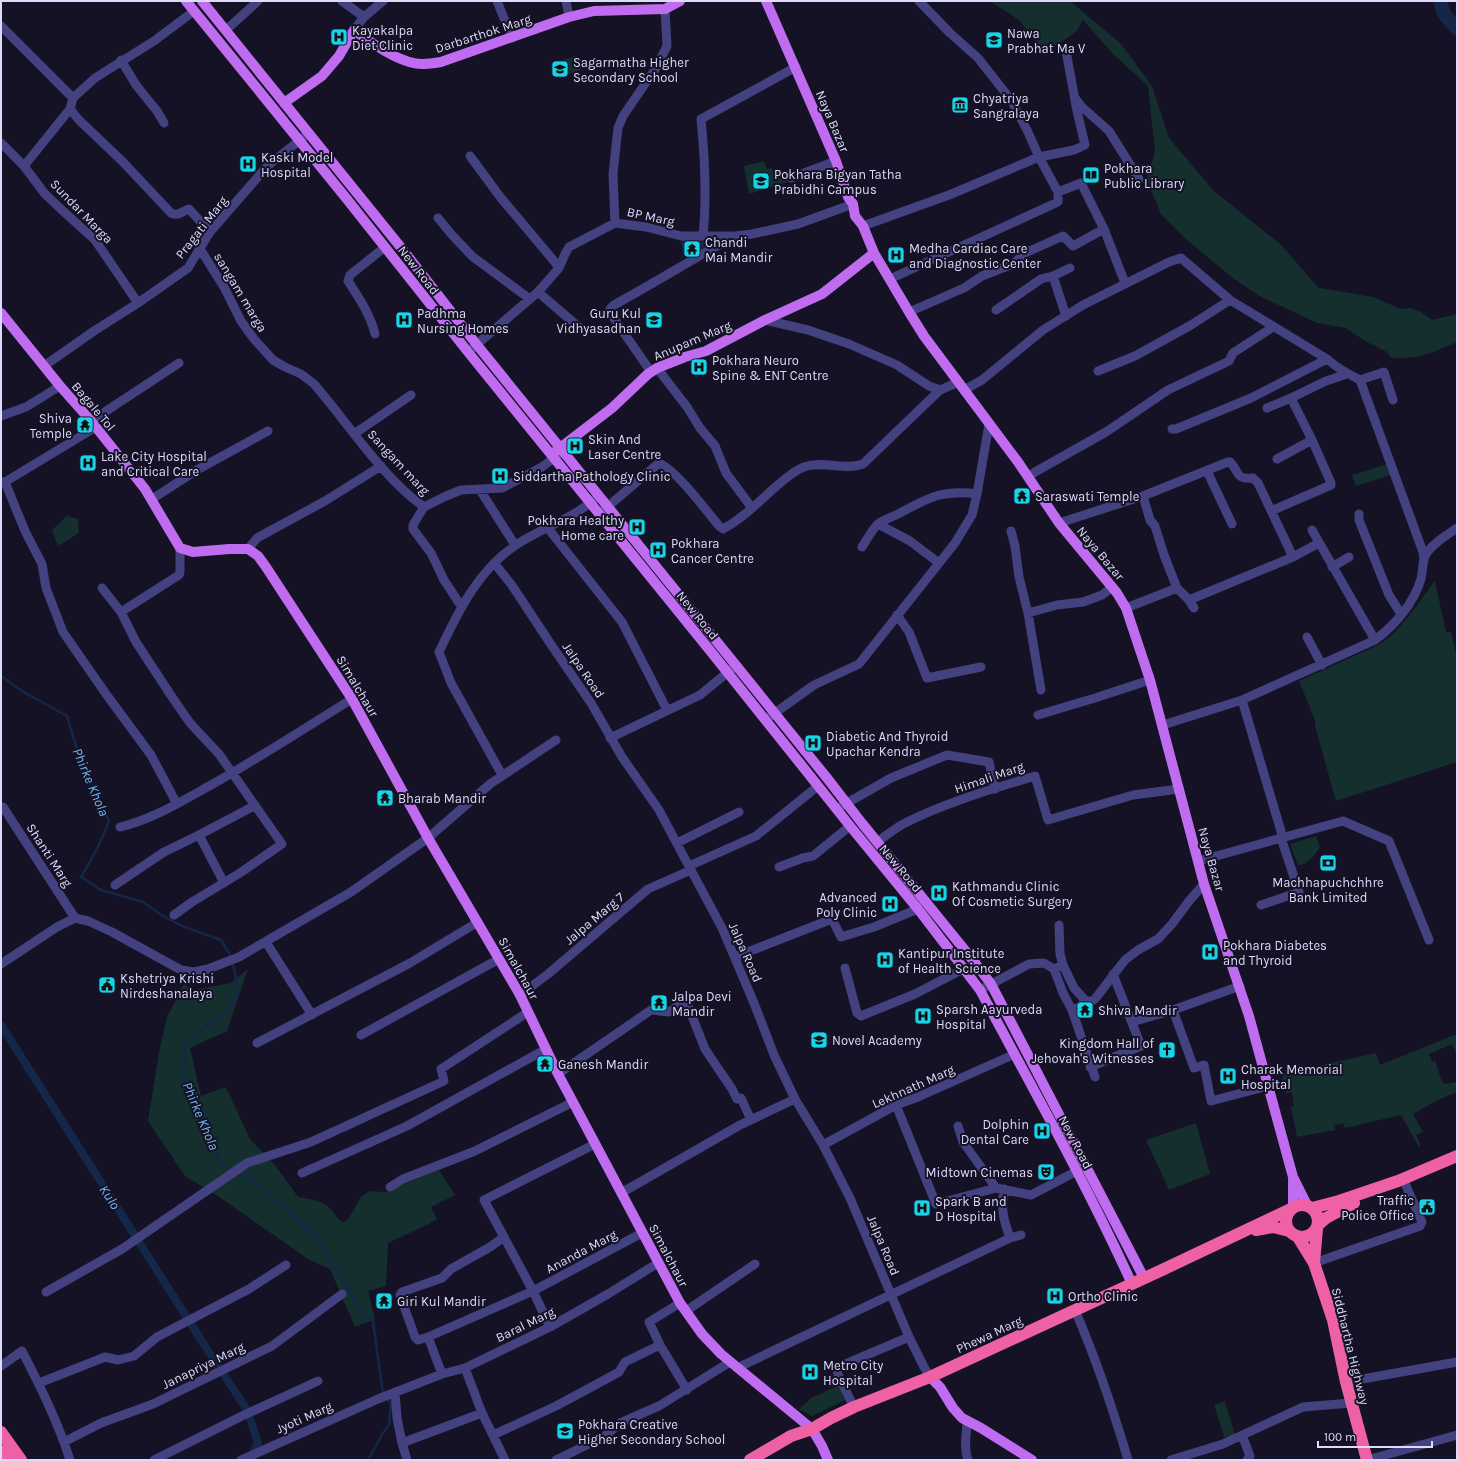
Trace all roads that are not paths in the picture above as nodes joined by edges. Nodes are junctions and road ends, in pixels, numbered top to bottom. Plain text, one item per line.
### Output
1 (186, 1) edge
2 (202, 1) edge
3 (258, 1) edge
4 (342, 1) edge
5 (383, 1) edge
6 (497, 1) edge
7 (566, 1) edge
8 (680, 1) edge
9 (766, 1) edge
10 (919, 1) edge
11 (665, 9) junction
12 (194, 11) junction
13 (364, 17) junction
14 (569, 17) junction
15 (1, 26) edge
16 (226, 30) junction
17 (354, 30) junction
18 (512, 38) junction
19 (1066, 51) dead end
20 (121, 60) junction
21 (796, 67) junction
22 (73, 98) junction
23 (1075, 98) junction
24 (284, 103) junction
25 (70, 109) junction
26 (164, 124) dead end
27 (309, 133) junction
28 (299, 140) junction
29 (1, 143) edge
30 (470, 156) dead end
31 (1039, 157) junction
32 (836, 161) junction
33 (24, 166) junction
34 (791, 178) dead end
35 (1139, 179) dead end
36 (1058, 192) junction
37 (853, 204) junction
38 (438, 218) dead end
39 (615, 223) junction
40 (863, 226) junction
41 (1104, 229) junction
42 (210, 232) junction
43 (703, 236) junction
44 (735, 236) junction
45 (385, 247) junction
46 (200, 249) junction
47 (874, 253) junction
48 (559, 268) junction
49 (1070, 268) dead end
50 (1054, 276) junction
51 (890, 279) junction
52 (1125, 283) junction
53 (538, 292) junction
54 (530, 299) junction
55 (1230, 300) junction
56 (138, 303) junction
57 (996, 310) dead end
58 (909, 312) junction
59 (1, 313) edge
60 (1066, 316) junction
61 (765, 320) junction
62 (1274, 327) junction
63 (581, 329) dead end
64 (374, 334) dead end
65 (477, 345) junction
66 (468, 352) junction
67 (1327, 359) junction
68 (179, 363) dead end
69 (44, 366) junction
70 (654, 370) junction
71 (1098, 371) dead end
72 (301, 374) joint
73 (1347, 374) junction
74 (1360, 380) junction
75 (60, 386) junction
76 (962, 386) junction
77 (940, 390) junction
78 (410, 395) dead end
79 (1291, 398) junction
80 (1394, 400) dead end
81 (1267, 408) dead end
82 (1, 416) edge
83 (94, 424) junction
84 (989, 424) junction
85 (1172, 429) dead end
86 (268, 431) dead end
87 (354, 434) junction
88 (1312, 440) junction
89 (562, 449) junction
90 (553, 456) junction
91 (1277, 459) dead end
92 (381, 466) junction
93 (1207, 471) junction
94 (1028, 477) junction
95 (3, 482) edge
96 (480, 490) junction
97 (977, 494) junction
98 (599, 495) junction
99 (1143, 496) junction
100 (152, 499) junction
101 (591, 503) junction
102 (608, 506) junction
103 (424, 508) junction
104 (752, 508) junction
105 (1272, 511) junction
106 (599, 514) junction
107 (1359, 514) dead end
108 (1059, 523) junction
109 (878, 524) junction
110 (1232, 524) dead end
111 (547, 527) junction
112 (1457, 528) edge
113 (1312, 530) dead end
114 (1011, 531) dead end
115 (1319, 543) junction
116 (515, 545) junction
117 (862, 547) dead end
118 (180, 548) junction
119 (248, 549) junction
120 (1293, 557) junction
121 (1349, 557) dead end
122 (1424, 559) junction
123 (494, 563) junction
124 (939, 563) junction
125 (1332, 567) junction
126 (1112, 587) junction
127 (102, 588) dead end
128 (1178, 588) junction
129 (1189, 600) junction
130 (461, 606) junction
131 (1126, 608) junction
132 (1194, 608) dead end
133 (121, 612) junction
134 (1028, 613) junction
135 (1401, 614) junction
136 (897, 615) junction
137 (1307, 637) dead end
138 (1375, 640) junction
139 (1322, 664) junction
140 (736, 666) junction
141 (981, 667) dead end
142 (727, 673) junction
143 (1150, 680) junction
144 (1040, 690) dead end
145 (352, 699) junction
146 (1242, 700) junction
147 (667, 710) junction
148 (775, 713) junction
149 (1038, 715) dead end
150 (765, 720) junction
151 (1163, 726) junction
152 (610, 738) junction
153 (556, 740) dead end
154 (232, 773) junction
155 (502, 775) junction
156 (818, 786) junction
157 (994, 788) junction
158 (1178, 789) junction
159 (846, 803) junction
160 (177, 804) junction
161 (3, 806) dead end
162 (254, 806) junction
163 (836, 809) junction
164 (739, 812) dead end
165 (850, 826) junction
166 (120, 827) dead end
167 (199, 835) junction
168 (428, 838) junction
169 (1282, 838) junction
170 (877, 842) junction
171 (676, 843) junction
172 (1198, 861) junction
173 (779, 867) dead end
174 (690, 868) junction
175 (224, 883) junction
176 (1204, 884) junction
177 (115, 885) dead end
178 (1261, 906) dead end
179 (918, 909) junction
180 (174, 915) dead end
181 (75, 918) junction
182 (478, 922) junction
183 (1059, 925) dead end
184 (1429, 940) dead end
185 (266, 942) junction
186 (735, 957) junction
187 (499, 958) junction
188 (1, 964) edge
189 (1063, 965) junction
190 (845, 968) dead end
191 (965, 968) junction
192 (1054, 970) junction
193 (1113, 974) junction
194 (991, 984) junction
195 (1240, 986) junction
196 (980, 990) junction
197 (520, 995) junction
198 (1085, 1000) junction
199 (1072, 1010) junction
200 (1173, 1010) junction
201 (528, 1012) junction
202 (312, 1015) junction
203 (1132, 1022) junction
204 (361, 1035) dead end
205 (257, 1043) dead end
206 (546, 1049) junction
207 (1015, 1054) junction
208 (1090, 1067) junction
209 (558, 1074) junction
210 (1095, 1077) dead end
211 (1268, 1086) junction
212 (795, 1100) junction
213 (573, 1102) junction
214 (896, 1106) junction
215 (752, 1120) junction
216 (958, 1126) dead end
217 (595, 1144) junction
218 (823, 1145) junction
219 (1457, 1156) edge
220 (1077, 1171) junction
221 (302, 1173) dead end
222 (1293, 1177) junction
223 (1400, 1180) junction
224 (390, 1187) dead end
225 (1000, 1188) junction
226 (621, 1194) junction
227 (1310, 1207) junction
228 (1292, 1209) junction
229 (1318, 1227) junction
230 (642, 1233) junction
231 (1239, 1233) junction
232 (1293, 1234) junction
233 (1021, 1235) dead end
234 (504, 1237) junction
235 (1010, 1238) junction
236 (658, 1263) junction
237 (1314, 1263) junction
238 (755, 1264) dead end
239 (286, 1265) dead end
240 (1144, 1278) junction
241 (1132, 1284) junction
242 (46, 1292) dead end
243 (533, 1292) junction
244 (342, 1294) dead end
245 (890, 1295) junction
246 (683, 1307) junction
247 (1075, 1310) junction
248 (550, 1327) junction
249 (428, 1337) junction
250 (908, 1337) junction
251 (660, 1345) junction
252 (1457, 1362) edge
253 (734, 1365) junction
254 (1, 1366) edge
255 (465, 1368) junction
256 (442, 1374) junction
257 (930, 1377) junction
258 (318, 1381) dead end
259 (1346, 1382) junction
260 (39, 1384) junction
261 (686, 1390) junction
262 (395, 1392) junction
263 (1351, 1403) junction
264 (854, 1407) junction
265 (482, 1413) junction
266 (967, 1421) junction
267 (812, 1429) junction
268 (1, 1432) edge
269 (492, 1435) junction
270 (1242, 1435) junction
271 (1457, 1435) edge
272 (64, 1442) junction
273 (402, 1443) junction
274 (1, 1451) edge
275 (8, 1460) edge
276 (21, 1460) edge
277 (70, 1460) edge
278 (154, 1460) edge
279 (241, 1460) edge
280 (407, 1460) edge
281 (505, 1460) edge
282 (556, 1460) edge
283 (750, 1460) edge
284 (828, 1460) edge
285 (968, 1460) edge
286 (1032, 1460) edge
287 (1128, 1460) edge
288 (1172, 1460) edge
289 (1248, 1460) edge
290 (1367, 1460) edge

1 - 12 main road, New Road
2 - 16 main road, New Road
3 - 16 street
4 - 13 street
5 - 13 street
6 - 18 street
7 - 14 street
8 - 11 main road, Darbarthok Marg
9 - 21 main road, Naya Bazar
10 - 31 street
11 - 14 main road, Darbarthok Marg
11 - 39 street
12 - 20 street
12 - 28 main road, New Road
13 - 17 street
14 - 18 main road, Darbarthok Marg
15 - 22 street
16 - 24 main road, New Road
17 - 18 main road, Darbarthok Marg
17 - 24 main road
19 - 23 street
20 - 22 street
20 - 26 street
21 - 32 main road, Naya Bazar
21 - 43 street
22 - 25 street
23 - 31 street
23 - 35 street
24 - 27 main road, New Road
25 - 33 street
25 - 42 street
27 - 28 street, Pragati Marg
27 - 65 main road, New Road
28 - 42 street, Pragati Marg
28 - 45 main road, New Road
29 - 33 street, Sundar Marga
30 - 48 street
31 - 36 street
31 - 40 street
32 - 34 street
32 - 37 main road, Naya Bazar
33 - 56 street, Sundar Marga
36 - 41 street
36 - 51 street
37 - 40 main road, Naya Bazar
37 - 44 street, BP Marg
38 - 54 street
39 - 43 street, BP Marg
39 - 48 street, BP Marg
40 - 47 main road, Naya Bazar
41 - 52 street
41 - 58 street
42 - 46 street, Pragati Marg
43 - 44 street, BP Marg
44 - 70 street
45 - 64 street
45 - 66 main road, New Road
46 - 56 street, Pragati Marg
46 - 72 street, sangam marga
47 - 51 main road, Naya Bazar
47 - 61 main road, Anupam Marg
48 - 53 street, BP Marg
49 - 50 street
50 - 57 street
50 - 60 street
51 - 58 main road, Naya Bazar
52 - 55 street
52 - 60 street
53 - 54 street, BP Marg
53 - 63 street
54 - 65 street, BP Marg
55 - 62 street
55 - 71 street
56 - 69 street, Pragati Marg
58 - 76 main road, Naya Bazar
59 - 69 main road, Bagale Tol
60 - 76 street
61 - 70 main road, Anupam Marg
61 - 77 street
62 - 67 street
62 - 94 street
65 - 66 street, BP Marg
65 - 89 main road, New Road
66 - 90 main road, New Road
67 - 73 street
67 - 85 street
68 - 83 street
69 - 75 main road, Bagale Tol
70 - 89 main road, Anupam Marg
70 - 104 street
72 - 87 street, Sangam marg
73 - 74 street
73 - 79 street
74 - 80 street
74 - 122 street
75 - 82 street
75 - 83 main road, Bagale Tol
76 - 77 street
76 - 84 main road, Naya Bazar
77 - 104 street
78 - 87 street
79 - 81 street
79 - 88 street
83 - 95 street
83 - 100 main road, Bagale Tol
84 - 94 main road, Naya Bazar
84 - 97 street
86 - 100 street
87 - 92 street, Sangam marg
88 - 91 street
88 - 105 street
89 - 90 main road, Anupam Marg
89 - 98 main road, New Road
90 - 96 street, Sangam marg
90 - 101 main road, New Road
92 - 103 street, Sangam marg
92 - 119 street
93 - 99 street
93 - 105 street
93 - 110 street
94 - 108 main road, Naya Bazar
95 - 160 street
96 - 103 street, Sangam marg
96 - 116 street
97 - 109 street
97 - 124 street
98 - 101 street
98 - 102 main road, New Road
99 - 108 street
99 - 128 street
100 - 118 main road, Bagale Tol
101 - 106 main road, New Road
101 - 111 street
102 - 104 street
102 - 106 street
102 - 140 main road, New Road
103 - 130 street
105 - 120 street
106 - 142 main road, New Road
107 - 135 street
108 - 126 main road, Naya Bazar
109 - 117 street
109 - 124 street
111 - 116 street
111 - 147 street
112 - 122 street
113 - 115 street
114 - 134 street
115 - 120 street
115 - 125 street
116 - 123 street
118 - 119 main road
118 - 133 street
119 - 145 main road, Simalchaur
120 - 129 street
121 - 125 street
122 - 135 street
123 - 130 street
123 - 152 street, Jalpa Road
124 - 136 street
125 - 138 street
126 - 131 main road, Naya Bazar
126 - 134 street
127 - 133 street
128 - 129 street
128 - 131 street
129 - 132 street
130 - 155 street
131 - 143 main road, Naya Bazar
133 - 154 street
134 - 144 street
135 - 138 street
136 - 141 street
136 - 148 street
137 - 139 street
138 - 139 street
139 - 146 street
140 - 142 street
140 - 148 main road, New Road
142 - 147 street
142 - 150 main road, New Road
143 - 149 street
143 - 151 main road, Naya Bazar
145 - 154 street
145 - 168 main road, Simalchaur
146 - 151 street
146 - 169 street
147 - 152 street
148 - 150 street
148 - 159 main road, New Road
150 - 156 main road, New Road
151 - 158 main road, Naya Bazar
152 - 171 street, Jalpa Road
153 - 155 street
154 - 160 street
154 - 162 street
155 - 168 street
156 - 163 main road, New Road
156 - 174 street, Jalpa Marg 7
157 - 158 street, Himali Marg
157 - 159 street
157 - 170 street, Himali Marg
158 - 172 main road, Naya Bazar
159 - 163 street
159 - 170 main road, New Road
160 - 166 street
161 - 181 street, Shanti Marg
162 - 167 street
162 - 175 street
163 - 165 main road, New Road
164 - 171 street
165 - 173 street
165 - 179 main road, New Road
167 - 175 street
167 - 177 street
168 - 182 main road, Simalchaur
168 - 185 street
169 - 172 street
169 - 178 street
169 - 184 street
170 - 194 main road, New Road
171 - 174 street, Jalpa Road
172 - 176 main road, Naya Bazar
174 - 186 street, Jalpa Road
174 - 197 street, Jalpa Marg 7
175 - 180 street
176 - 193 street
176 - 195 main road, Naya Bazar
179 - 186 street
179 - 191 main road, New Road
181 - 185 street
181 - 188 street
182 - 187 main road, Simalchaur
182 - 202 street
183 - 189 street
185 - 202 street
186 - 212 street, Jalpa Road
187 - 197 main road, Simalchaur
187 - 204 street
189 - 192 street
189 - 198 street
190 - 191 street
191 - 196 main road, New Road
192 - 194 street
192 - 199 street
193 - 198 street
193 - 203 street
194 - 196 street
194 - 240 main road, New Road
195 - 200 street
195 - 211 main road, Naya Bazar
196 - 207 main road, New Road
197 - 201 main road, Simalchaur
198 - 199 street
199 - 208 street
200 - 203 street
200 - 211 street
201 - 206 main road, Simalchaur
201 - 242 street
202 - 205 street
203 - 208 street
206 - 209 main road, Simalchaur
206 - 221 street
207 - 214 street, Lekhnath Marg
207 - 220 main road, New Road
208 - 210 street
209 - 213 main road, Simalchaur
209 - 215 street
211 - 222 main road, Naya Bazar
212 - 215 street
212 - 218 street, Jalpa Road
213 - 217 main road, Simalchaur
213 - 224 street
214 - 218 street, Lekhnath Marg
214 - 225 street
215 - 226 street
216 - 225 street
217 - 226 main road, Simalchaur
217 - 234 street
218 - 245 street, Jalpa Road
219 - 223 highway
220 - 225 street
220 - 241 main road, New Road
222 - 227 main road, Naya Bazar
222 - 228 main road, Naya Bazar
223 - 227 highway
223 - 229 highway
223 - 237 street
225 - 235 street
226 - 230 main road, Simalchaur
227 - 228 highway
227 - 229 highway
228 - 231 highway
228 - 232 highway
229 - 232 highway
229 - 237 highway, Siddhartha Highway
230 - 236 main road, Simalchaur
230 - 243 street, Ananda Marg
231 - 232 highway
231 - 240 highway, Phewa Marg
232 - 237 highway, Siddhartha Highway
233 - 235 street
234 - 243 street
234 - 249 street
235 - 245 street
236 - 246 main road, Simalchaur
236 - 248 street, Baral Marg
237 - 259 highway, Siddhartha Highway
238 - 246 street
239 - 260 street
240 - 241 highway, Phewa Marg
241 - 247 highway, Phewa Marg
243 - 248 street
243 - 249 street, Ananda Marg
244 - 272 street, Janapriya Marg
245 - 250 street, Jalpa Road
245 - 253 street
246 - 251 street
246 - 253 main road, Simalchaur
247 - 257 highway, Phewa Marg
247 - 287 street
248 - 255 street, Baral Marg
249 - 256 street
250 - 257 street, Jalpa Road
250 - 264 street
251 - 261 street
251 - 269 street
252 - 259 street
253 - 261 street
253 - 267 main road, Simalchaur
254 - 260 street
255 - 256 street, Baral Marg
255 - 265 street
256 - 262 street, Baral Marg
257 - 264 highway, Phewa Marg
257 - 266 main road
258 - 278 street
259 - 263 highway, Siddhartha Highway
260 - 272 street
261 - 282 street
262 - 273 street
262 - 279 street, Jyoti Marg
263 - 270 street
263 - 290 highway, Siddhartha Highway
264 - 267 highway, Phewa Marg
265 - 269 street
265 - 273 street
266 - 285 street
266 - 286 main road
267 - 283 highway, Phewa Marg
267 - 284 main road
268 - 276 highway
269 - 281 street
270 - 288 street
270 - 289 street
271 - 290 street
272 - 277 street
273 - 280 street
274 - 275 highway

